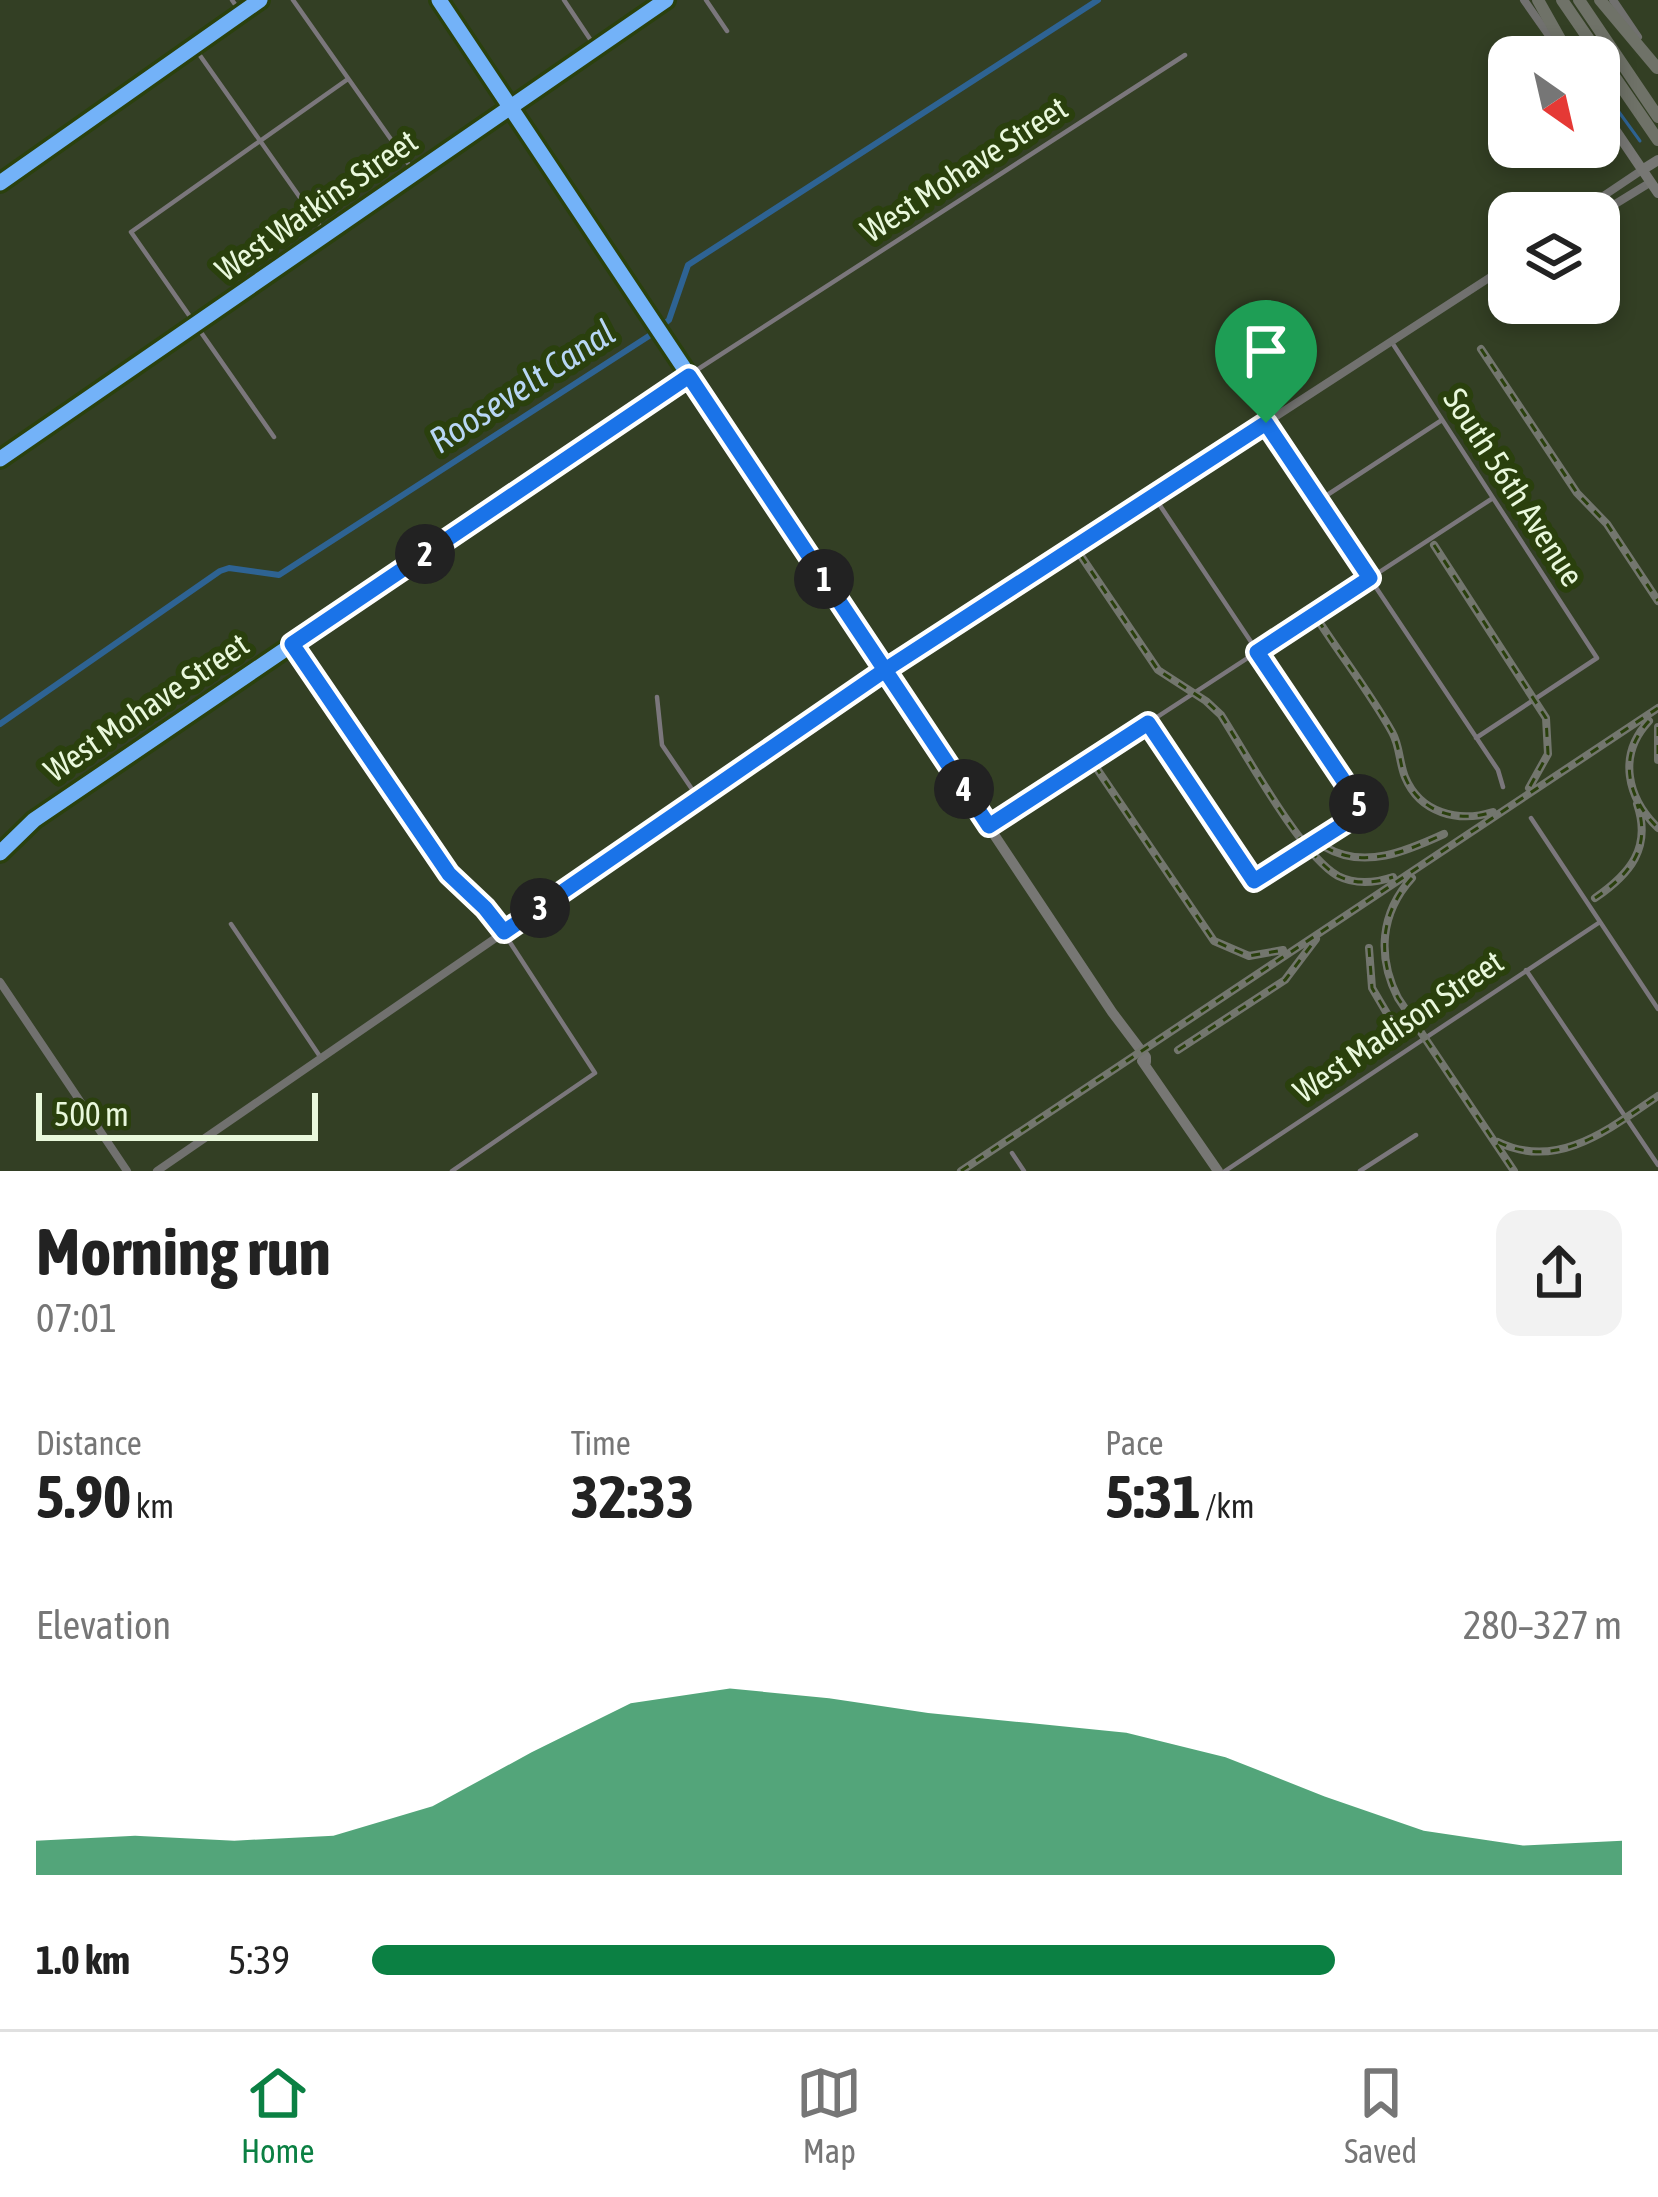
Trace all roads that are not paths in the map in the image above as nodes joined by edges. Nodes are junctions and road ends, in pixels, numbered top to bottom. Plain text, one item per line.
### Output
1 (232, 0) edge
2 (260, 0) edge
3 (293, 0) edge
4 (439, 0) edge
5 (564, 0) edge
6 (666, 0) edge
7 (706, 0) edge
8 (1524, 0) edge
9 (1538, 0) edge
10 (1562, 0) edge
11 (1579, 0) edge
12 (1600, 0) edge
13 (1613, 0) edge
14 (242, 14) junction
15 (727, 31) dead end
16 (1551, 36) edge
17 (1556, 36) edge
18 (194, 46) junction
19 (596, 47) junction
20 (1185, 55) dead end
21 (1658, 69) edge
22 (348, 79) junction
23 (510, 107) junction
24 (1658, 117) edge
25 (1620, 137) edge
26 (261, 140) junction
27 (1658, 140) edge
28 (1658, 160) edge
29 (1642, 170) junction
30 (415, 173) junction
31 (0, 183) edge
32 (1656, 184) edge
33 (1609, 192) edge
34 (1620, 203) edge
35 (326, 234) junction
36 (1488, 279) edge
37 (195, 326) junction
38 (1391, 341) junction
39 (689, 376) junction
40 (1442, 420) junction
41 (1266, 423) junction
42 (274, 437) dead end
43 (0, 460) edge
44 (1153, 496) junction
45 (1493, 498) junction
46 (1318, 501) junction
47 (1370, 578) junction
48 (292, 644) junction
49 (1257, 652) junction
50 (885, 670) junction
51 (657, 697) dead end
52 (1148, 723) junction
53 (1476, 738) junction
54 (1503, 787) dead end
55 (698, 798) junction
56 (1531, 818) dead end
57 (989, 826) junction
58 (0, 853) edge
59 (1600, 922) junction
60 (231, 924) dead end
61 (504, 932) junction
62 (1526, 970) junction
63 (0, 982) edge
64 (1658, 1010) edge
65 (321, 1058) junction
66 (1416, 1136) dead end
67 (1012, 1153) dead end
68 (1658, 1166) edge
69 (127, 1171) edge
70 (157, 1171) edge
71 (452, 1171) edge
72 (1024, 1171) edge
73 (1221, 1171) edge
74 (1360, 1171) edge

1 - 14 street
2 - 14 main road
3 - 22 street
4 - 23 main road
5 - 19 street
6 - 19 street, West Watkins Street
7 - 15 street
8 - 16 main road
9 - 17 highway
10 - 27 highway
11 - 24 highway
12 - 21 highway
13 - 21 main road
14 - 18 main road
18 - 26 street
18 - 31 main road
19 - 23 street, West Watkins Street
20 - 39 street, West Mohave Street
22 - 26 street
22 - 30 street
23 - 30 street, West Watkins Street
23 - 39 main road
25 - 29 main road
26 - 35 street
26 - 37 street
28 - 29 main road
29 - 32 main road
29 - 33 main road
30 - 35 street, West Watkins Street
32 - 34 main road
35 - 37 street, West Watkins Street
36 - 38 main road
37 - 42 street
37 - 43 street, West Watkins Street
38 - 40 street, South 56th Avenue
38 - 41 main road
39 - 48 main road, West Mohave Street
39 - 50 main road
40 - 45 street, South 56th Avenue
40 - 46 street
41 - 44 main road
41 - 46 street
44 - 49 street
44 - 50 main road
45 - 47 street
45 - 53 street, South 56th Avenue
46 - 47 street
47 - 49 street
47 - 53 street
48 - 58 main road, West Mohave Street
48 - 61 street
49 - 52 street
49 - 52 street
50 - 55 main road
50 - 57 main road
51 - 55 street
52 - 57 street
53 - 54 street
55 - 61 main road
56 - 59 street
57 - 73 main road
59 - 62 street, West Madison Street
59 - 64 street
60 - 65 street
61 - 65 main road
61 - 71 street
62 - 68 street
62 - 73 street, West Madison Street
63 - 69 main road
65 - 70 main road
66 - 74 street
67 - 72 street

